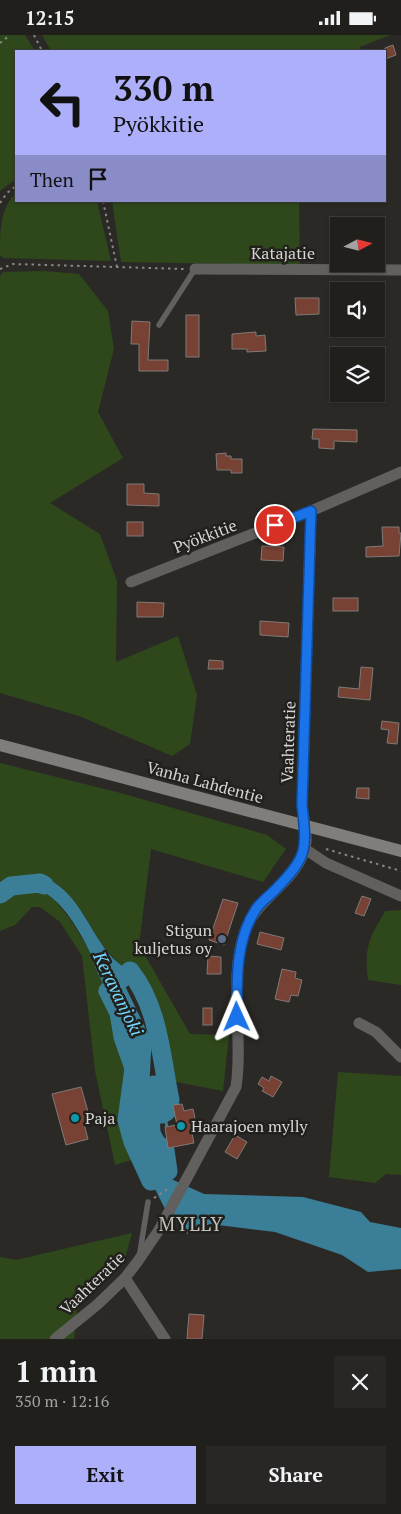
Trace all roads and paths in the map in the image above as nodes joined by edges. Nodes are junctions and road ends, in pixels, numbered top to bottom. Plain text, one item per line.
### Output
1 (10, 35) edge
2 (34, 35) edge
3 (0, 43) edge
4 (42, 50) edge
5 (15, 187) edge
6 (104, 202) edge
7 (0, 203) edge
8 (1, 267) edge
9 (117, 267) junction
10 (195, 269) junction
11 (401, 270) edge
12 (159, 325) dead end
13 (401, 472) edge
14 (311, 511) junction
15 (131, 582) dead end
16 (0, 745) edge
17 (304, 826) junction
18 (305, 844) junction
19 (401, 851) edge
20 (401, 871) edge
21 (401, 896) edge
22 (358, 1023) dead end
23 (401, 1057) edge
24 (148, 1202) dead end
25 (138, 1261) junction
26 (125, 1279) junction
27 (55, 1339) edge
28 (165, 1339) edge

1 - 3 path
2 - 4 path
5 - 7 path
6 - 9 path
8 - 9 path
9 - 10 path
10 - 11 street, Katajatie
10 - 12 lane
13 - 14 street, Pyökkitie
14 - 15 street, Pyökkitie
14 - 17 street, Vaahteratie
16 - 17 main road, Vanha Lahdentie
17 - 18 street, Vaahteratie
17 - 19 main road, Vanha Lahdentie
18 - 20 path
18 - 21 street
18 - 25 street, Vaahteratie
22 - 23 street
24 - 25 lane
25 - 26 street, Vaahteratie
26 - 27 street, Vaahteratie
26 - 28 street

